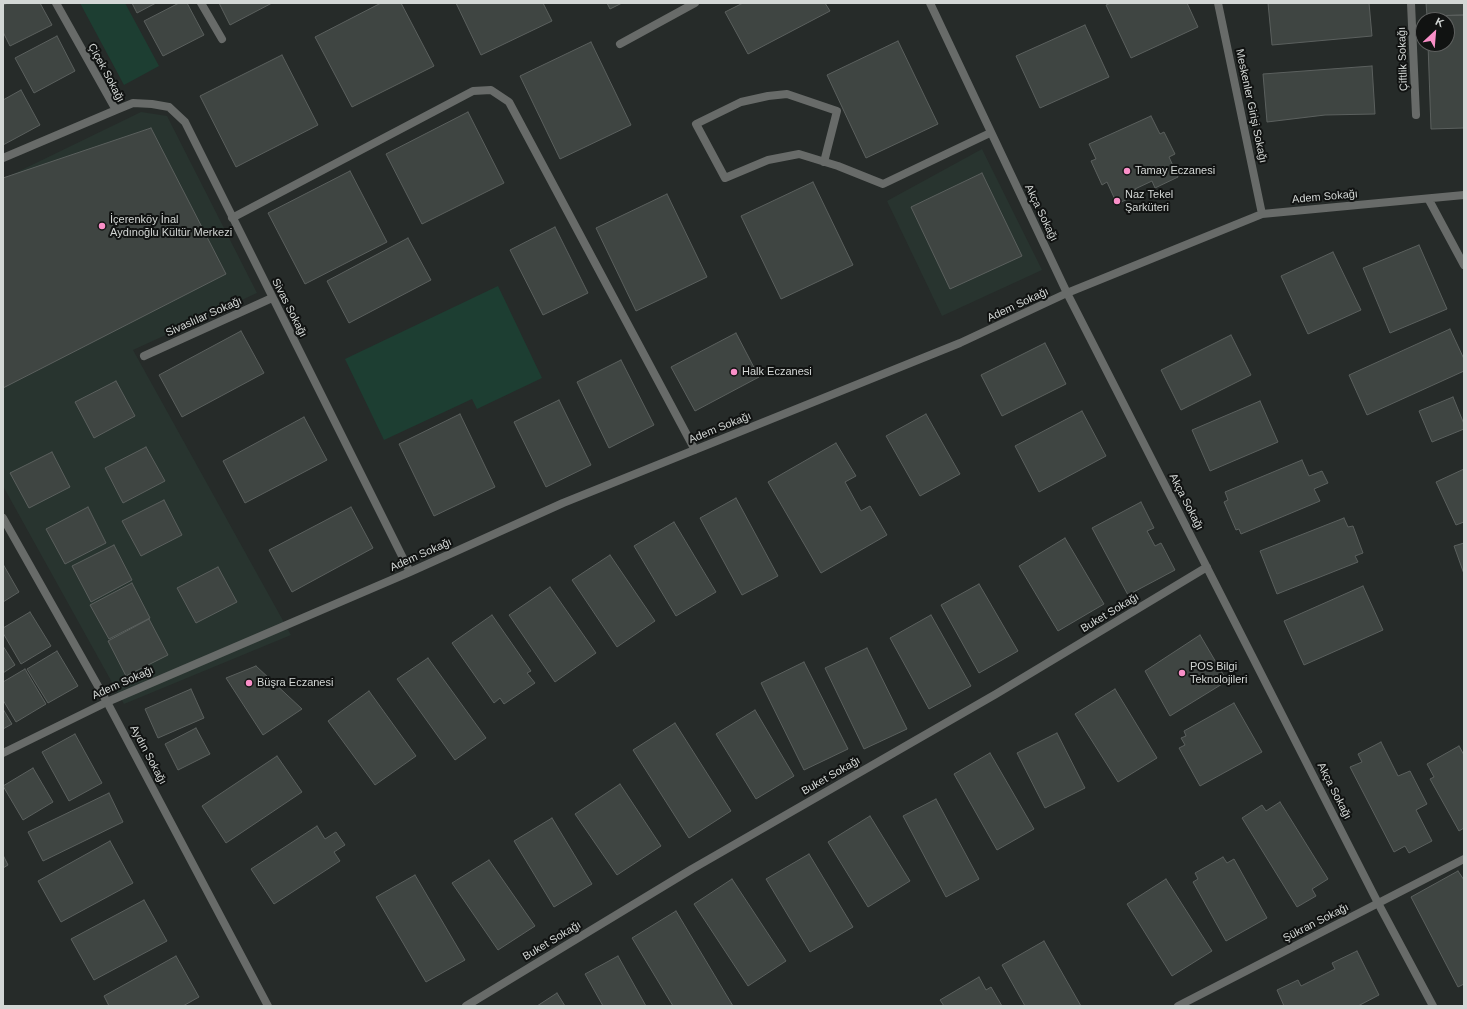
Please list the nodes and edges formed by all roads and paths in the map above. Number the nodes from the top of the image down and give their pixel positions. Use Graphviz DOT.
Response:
graph roads {
  1 [pos="56,3"];
  2 [pos="201,3"];
  3 [pos="695,3"];
  4 [pos="930,3"];
  5 [pos="1218,3"];
  6 [pos="1411,3"];
  7 [pos="222,39"];
  8 [pos="620,44"];
  9 [pos="116,110"];
  10 [pos="1416,115"];
  11 [pos="990,133"];
  12 [pos="3,158"];
  13 [pos="824,162"];
  14 [pos="1464,195"];
  15 [pos="1429,200"];
  16 [pos="1262,214"];
  17 [pos="232,218"];
  18 [pos="1464,265"];
  19 [pos="1068,293"];
  20 [pos="272,298"];
  21 [pos="144,356"];
  22 [pos="695,450"];
  23 [pos="3,518"];
  24 [pos="1207,567"];
  25 [pos="410,572"];
  26 [pos="107,702"];
  27 [pos="3,752"];
  28 [pos="1464,859"];
  29 [pos="1378,903"];
  30 [pos="268,1006"];
  31 [pos="466,1006"];
  32 [pos="1178,1006"];
  33 [pos="1433,1006"];
  1 -- 9 [label="street, Çiçek Sokağı"];
  2 -- 7 [label="street"];
  3 -- 8 [label="street"];
  4 -- 11 [label="street, Akça Sokağı"];
  5 -- 16 [label="street, Meskenler Girişi Sokağı"];
  6 -- 10 [label="street, Çiftlik Sokağı"];
  9 -- 12 [label="street, Çiçek Sokağı"];
  9 -- 17 [label="street, Sivas Sokağı"];
  11 -- 13 [label="street"];
  11 -- 19 [label="street, Akça Sokağı"];
  13 -- 13 [label="street"];
  14 -- 15 [label="street, Adem Sokağı"];
  15 -- 16 [label="street, Adem Sokağı"];
  15 -- 18 [label="street"];
  16 -- 19 [label="street, Adem Sokağı"];
  17 -- 20 [label="street, Sivas Sokağı"];
  17 -- 22 [label="street"];
  19 -- 22 [label="street, Adem Sokağı"];
  19 -- 24 [label="street, Akça Sokağı"];
  20 -- 21 [label="street, Sivaslılar Sokağı"];
  20 -- 25 [label="street, Sivas Sokağı"];
  22 -- 25 [label="street, Adem Sokağı"];
  23 -- 26 [label="street, Aydın Sokağı"];
  24 -- 29 [label="street, Akça Sokağı"];
  24 -- 31 [label="street, Buket Sokağı"];
  25 -- 26 [label="street, Adem Sokağı"];
  26 -- 27 [label="street, Adem Sokağı"];
  26 -- 30 [label="street, Aydın Sokağı"];
  28 -- 29 [label="street, Şükran Sokağı"];
  29 -- 32 [label="street, Şükran Sokağı"];
  29 -- 33 [label="street, Akça Sokağı"];
}
